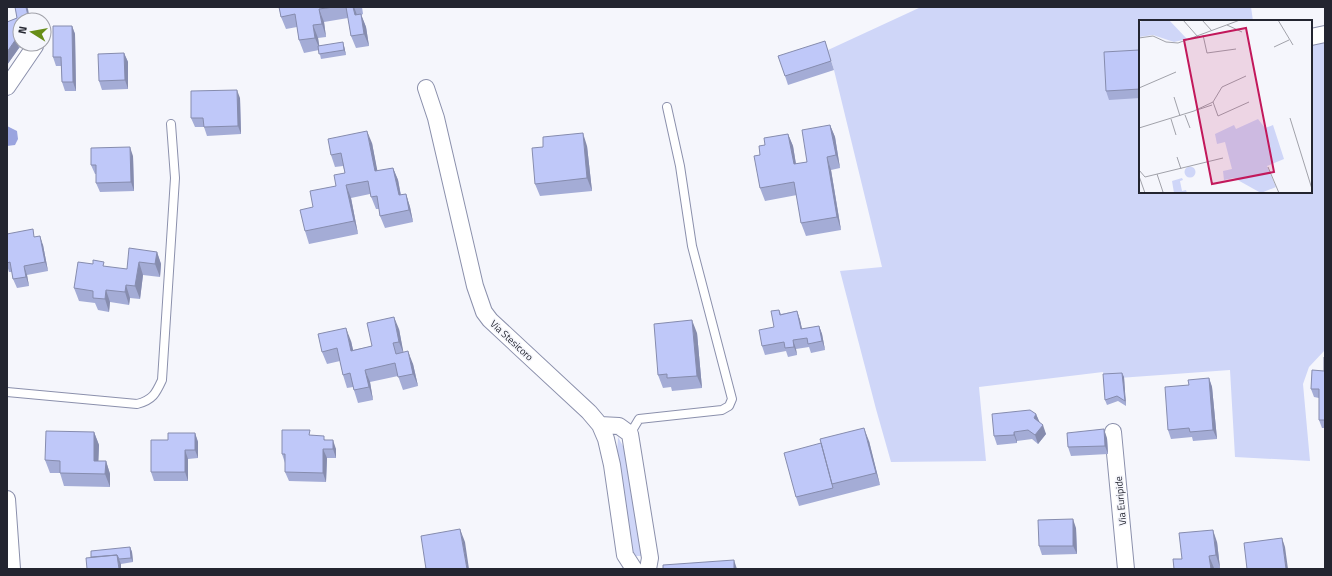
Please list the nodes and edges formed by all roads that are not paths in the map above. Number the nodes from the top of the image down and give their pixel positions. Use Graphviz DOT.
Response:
graph roads {
  1 [pos="1325,34"];
  2 [pos="1312,37"];
  3 [pos="31,52"];
  4 [pos="7,87"];
  5 [pos="426,88"];
  6 [pos="667,107"];
  7 [pos="171,124"];
  8 [pos="7,392"];
  9 [pos="600,425"];
  10 [pos="1113,432"];
  11 [pos="630,434"];
  12 [pos="7,499"];
  13 [pos="12,569"];
  14 [pos="634,569"];
  15 [pos="648,569"];
  16 [pos="1126,569"];
  1 -- 2 [label="street"];
  3 -- 4 [label="street"];
  5 -- 9 [label="street, Via Stesicoro"];
  6 -- 11 [label="lane"];
  7 -- 8 [label="lane"];
  9 -- 11 [label="street"];
  9 -- 14 [label="street, Via Stesicoro"];
  10 -- 16 [label="street, Via Euripide"];
  11 -- 15 [label="street"];
  12 -- 13 [label="street"];
}
